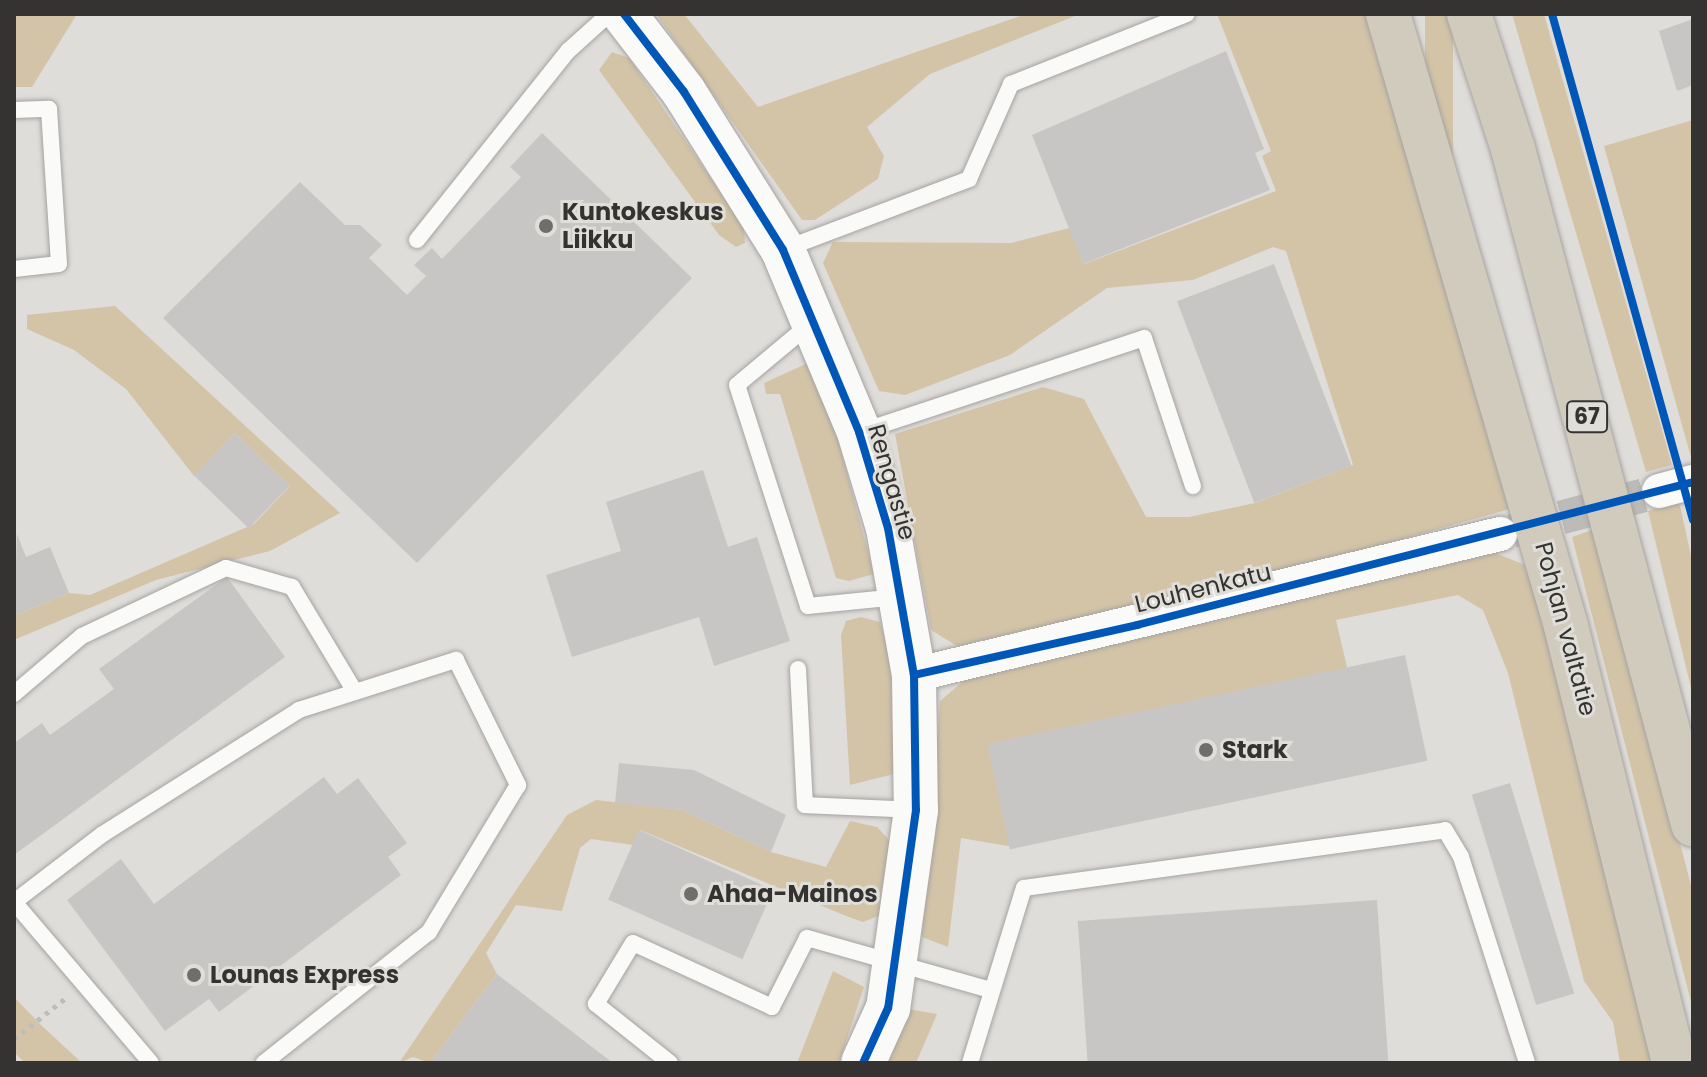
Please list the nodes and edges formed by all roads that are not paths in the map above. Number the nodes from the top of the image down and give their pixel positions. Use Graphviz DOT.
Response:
graph roads {
  1 [pos="609,14"];
  2 [pos="624,14"];
  3 [pos="1187,14"];
  4 [pos="1388,14"];
  5 [pos="1469,14"];
  6 [pos="14,110"];
  7 [pos="417,240"];
  8 [pos="783,250"];
  9 [pos="14,269"];
  10 [pos="814,321"];
  11 [pos="859,432"];
  12 [pos="1693,482"];
  13 [pos="1193,486"];
  14 [pos="1659,491"];
  15 [pos="1500,534"];
  16 [pos="901,597"];
  17 [pos="798,669"];
  18 [pos="914,675"];
  19 [pos="355,692"];
  20 [pos="14,694"];
  21 [pos="916,810"];
  22 [pos="1693,824"];
  23 [pos="14,902"];
  24 [pos="895,962"];
  25 [pos="991,990"];
  26 [pos="151,1063"];
  27 [pos="264,1063"];
  28 [pos="670,1063"];
  29 [pos="863,1063"];
  30 [pos="970,1063"];
  31 [pos="1527,1063"];
  32 [pos="1674,1063"];
  1 -- 7 [label="lane"];
  2 -- 8 [label="street, Rengastie"];
  3 -- 8 [label="lane"];
  4 -- 32 [label="highway, Pohjan valtatie"];
  5 -- 22 [label="highway, 67"];
  6 -- 9 [label="lane"];
  8 -- 10 [label="street, Rengastie"];
  10 -- 11 [label="street, Rengastie"];
  10 -- 16 [label="lane"];
  11 -- 13 [label="lane"];
  11 -- 16 [label="street, Rengastie"];
  12 -- 14 [label="street"];
  15 -- 18 [label="street, Louhenkatu"];
  16 -- 18 [label="street, Rengastie"];
  17 -- 21 [label="lane"];
  18 -- 21 [label="street, Rengastie"];
  19 -- 20 [label="lane"];
  19 -- 23 [label="lane"];
  19 -- 27 [label="lane"];
  21 -- 24 [label="street, Rengastie"];
  23 -- 26 [label="lane"];
  24 -- 25 [label="lane"];
  24 -- 28 [label="lane"];
  24 -- 29 [label="street, Rengastie"];
  25 -- 30 [label="lane"];
  25 -- 31 [label="lane"];
}
